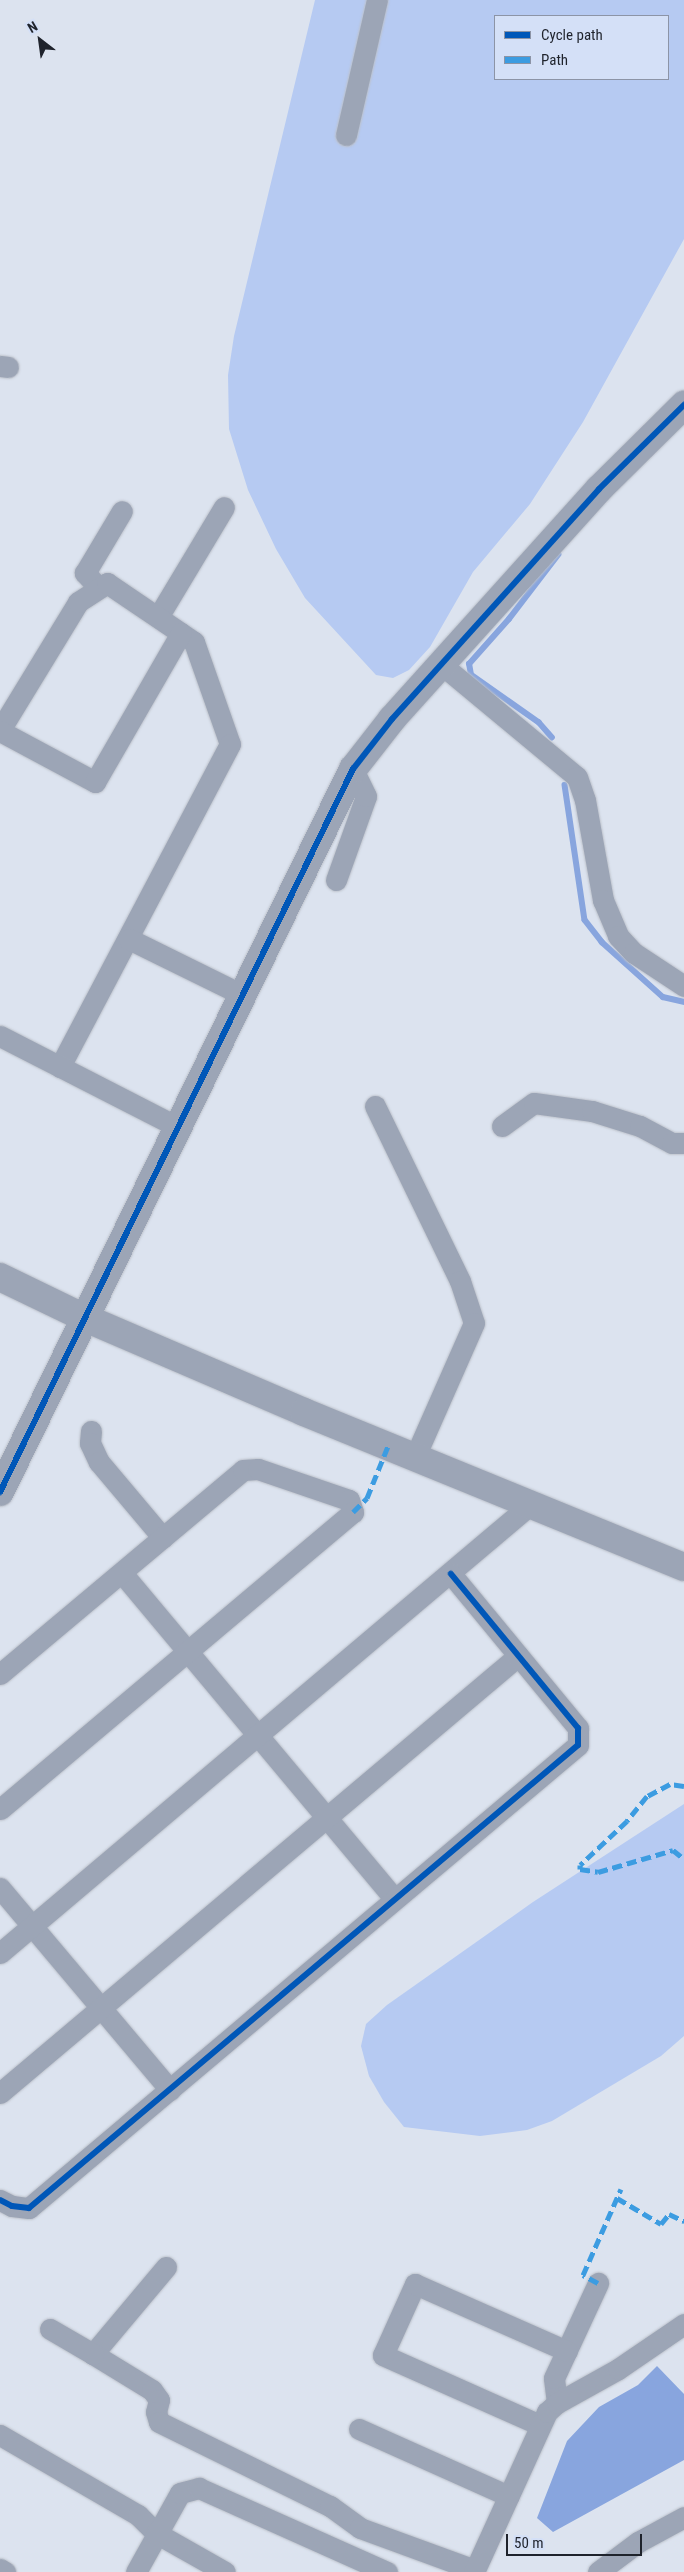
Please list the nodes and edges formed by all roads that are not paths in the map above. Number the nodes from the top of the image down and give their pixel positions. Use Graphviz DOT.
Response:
graph roads {
  1 [pos="377,0"];
  2 [pos="346,135"];
  3 [pos="684,405"];
  4 [pos="224,507"];
  5 [pos="122,511"];
  6 [pos="99,588"];
  7 [pos="158,617"];
  8 [pos="181,633"];
  9 [pos="442,665"];
  10 [pos="0,730"];
  11 [pos="353,769"];
  12 [pos="336,880"];
  13 [pos="129,939"];
  14 [pos="684,986"];
  15 [pos="243,995"];
  16 [pos="0,1036"];
  17 [pos="60,1067"];
  18 [pos="375,1106"];
  19 [pos="176,1126"];
  20 [pos="502,1126"];
  21 [pos="684,1143"];
  22 [pos="0,1277"];
  23 [pos="85,1318"];
  24 [pos="91,1430"];
  25 [pos="415,1457"];
  26 [pos="0,1492"];
  27 [pos="531,1504"];
  28 [pos="163,1538"];
  29 [pos="684,1567"];
  30 [pos="122,1573"];
  31 [pos="451,1574"];
  32 [pos="189,1653"];
  33 [pos="518,1656"];
  34 [pos="0,1674"];
  35 [pos="257,1736"];
  36 [pos="0,1809"];
  37 [pos="326,1817"];
  38 [pos="0,1888"];
  39 [pos="394,1898"];
  40 [pos="31,1926"];
  41 [pos="0,1953"];
  42 [pos="101,2008"];
  43 [pos="170,2090"];
  44 [pos="0,2093"];
  45 [pos="0,2200"];
  46 [pos="166,2267"];
  47 [pos="598,2283"];
  48 [pos="684,2324"];
  49 [pos="50,2329"];
  50 [pos="567,2351"];
  51 [pos="93,2354"];
  52 [pos="557,2402"];
  53 [pos="540,2426"];
  54 [pos="359,2429"];
  55 [pos="0,2435"];
  56 [pos="509,2496"];
  57 [pos="684,2517"];
  58 [pos="156,2533"];
  59 [pos="0,2569"];
  60 [pos="474,2571"];
  61 [pos="4,2572"];
  62 [pos="136,2572"];
  63 [pos="225,2572"];
  64 [pos="387,2572"];
  65 [pos="598,2572"];
  1 -- 2 [label="street"];
  3 -- 9 [label="street"];
  4 -- 7 [label="street"];
  5 -- 6 [label="street"];
  6 -- 7 [label="street"];
  6 -- 10 [label="street"];
  7 -- 8 [label="street"];
  8 -- 10 [label="street"];
  8 -- 13 [label="street"];
  9 -- 11 [label="street"];
  9 -- 14 [label="street"];
  11 -- 12 [label="street"];
  11 -- 15 [label="street"];
  13 -- 15 [label="street"];
  13 -- 17 [label="street"];
  15 -- 19 [label="street"];
  16 -- 17 [label="street"];
  17 -- 19 [label="street"];
  18 -- 25 [label="street"];
  19 -- 23 [label="street"];
  20 -- 21 [label="street"];
  22 -- 23 [label="street"];
  23 -- 25 [label="street"];
  23 -- 26 [label="street"];
  24 -- 28 [label="street"];
  25 -- 27 [label="street"];
  27 -- 29 [label="street"];
  27 -- 31 [label="street"];
  28 -- 30 [label="street"];
  28 -- 32 [label="street"];
  30 -- 32 [label="street"];
  30 -- 34 [label="street"];
  31 -- 33 [label="street"];
  31 -- 35 [label="street"];
  32 -- 35 [label="street"];
  32 -- 36 [label="street"];
  33 -- 37 [label="street"];
  33 -- 39 [label="street"];
  35 -- 37 [label="street"];
  35 -- 40 [label="street"];
  37 -- 39 [label="street"];
  37 -- 42 [label="street"];
  38 -- 40 [label="street"];
  39 -- 43 [label="street"];
  40 -- 41 [label="street"];
  40 -- 42 [label="street"];
  42 -- 43 [label="street"];
  42 -- 44 [label="street"];
  43 -- 45 [label="street"];
  46 -- 51 [label="street"];
  47 -- 50 [label="street"];
  48 -- 52 [label="street"];
  49 -- 51 [label="street"];
  50 -- 52 [label="street"];
  50 -- 53 [label="street"];
  51 -- 60 [label="street"];
  52 -- 53 [label="street"];
  53 -- 56 [label="street"];
  54 -- 56 [label="street"];
  55 -- 58 [label="street"];
  56 -- 60 [label="street"];
  57 -- 65 [label="street"];
  58 -- 62 [label="street"];
  58 -- 63 [label="street"];
  58 -- 64 [label="street"];
  59 -- 61 [label="street"];
}
